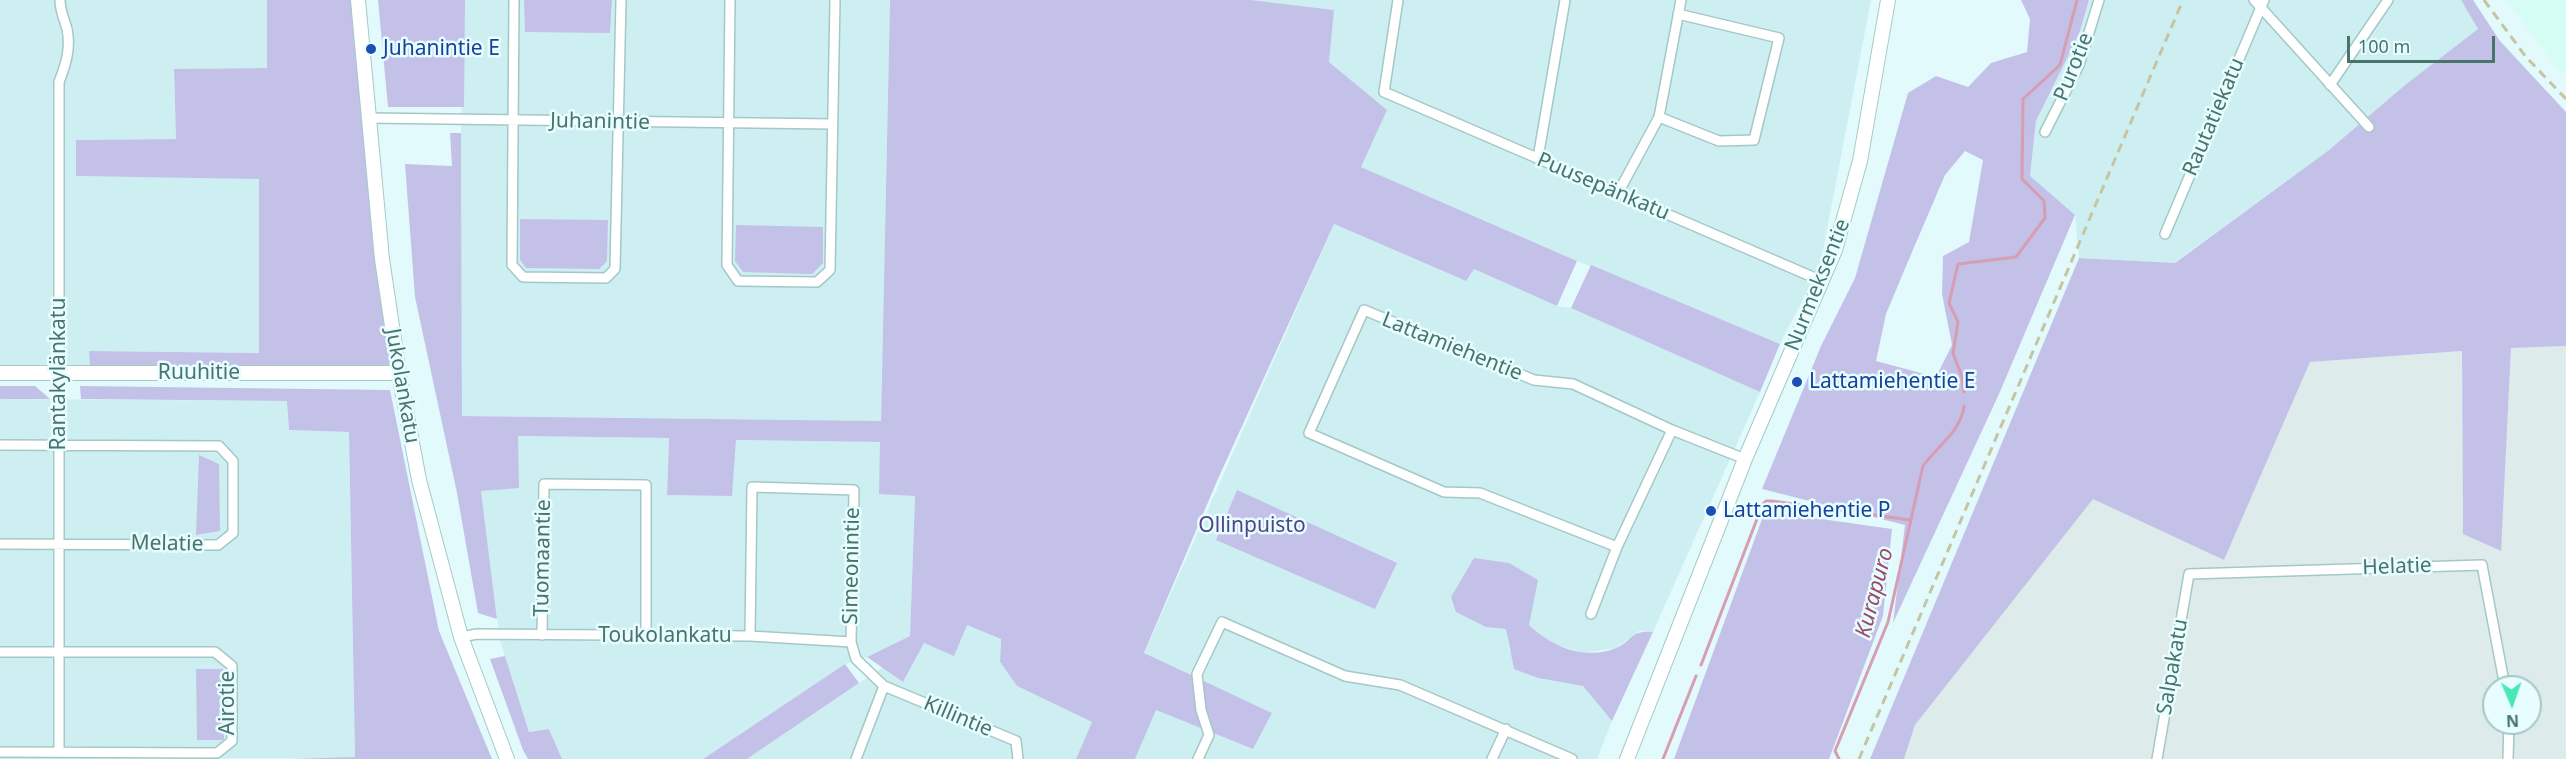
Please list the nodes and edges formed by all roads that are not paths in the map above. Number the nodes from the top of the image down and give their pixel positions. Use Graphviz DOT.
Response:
graph roads {
  1 [pos="60,0"];
  2 [pos="358,0"];
  3 [pos="514,0"];
  4 [pos="621,0"];
  5 [pos="730,0"];
  6 [pos="835,0"];
  7 [pos="1398,0"];
  8 [pos="1565,0"];
  9 [pos="1681,0"];
  10 [pos="1888,0"];
  11 [pos="2099,0"];
  12 [pos="2388,0"];
  13 [pos="2260,2"];
  14 [pos="1678,14"];
  15 [pos="2330,85"];
  16 [pos="1659,117"];
  17 [pos="368,118"];
  18 [pos="514,121"];
  19 [pos="620,123"];
  20 [pos="730,123"];
  21 [pos="832,124"];
  22 [pos="2369,127"];
  23 [pos="2045,132"];
  24 [pos="1538,158"];
  25 [pos="1618,193"];
  26 [pos="2165,234"];
  27 [pos="1822,281"];
  28 [pos="0,373"];
  29 [pos="60,373"];
  30 [pos="399,373"];
  31 [pos="1672,430"];
  32 [pos="59,444"];
  33 [pos="0,445"];
  34 [pos="1745,459"];
  35 [pos="59,543"];
  36 [pos="0,544"];
  37 [pos="1617,547"];
  38 [pos="2189,574"];
  39 [pos="1591,614"];
  40 [pos="542,635"];
  41 [pos="646,636"];
  42 [pos="750,636"];
  43 [pos="461,637"];
  44 [pos="851,642"];
  45 [pos="0,652"];
  46 [pos="59,652"];
  47 [pos="2503,675"];
  48 [pos="884,686"];
  49 [pos="1506,729"];
  50 [pos="2509,735"];
  51 [pos="0,752"];
  52 [pos="59,752"];
  53 [pos="507,759"];
  54 [pos="856,759"];
  55 [pos="1018,759"];
  56 [pos="1198,759"];
  57 [pos="1492,759"];
  58 [pos="1572,759"];
  59 [pos="1627,759"];
  60 [pos="2157,759"];
  61 [pos="2508,759"];
  1 -- 29 [label="street, Rantakylänkatu"];
  2 -- 17 [label="street, Jukolankatu"];
  3 -- 18 [label="street"];
  4 -- 19 [label="street"];
  5 -- 20 [label="street"];
  6 -- 21 [label="street"];
  7 -- 24 [label="street, Puusepänkatu"];
  8 -- 24 [label="street"];
  9 -- 14 [label="street"];
  10 -- 27 [label="street, Nurmeksentie"];
  11 -- 23 [label="street, Purotie"];
  12 -- 15 [label="street"];
  13 -- 15 [label="street"];
  13 -- 26 [label="street, Rautatiekatu"];
  14 -- 16 [label="street"];
  14 -- 16 [label="street"];
  15 -- 22 [label="street"];
  16 -- 25 [label="street"];
  17 -- 18 [label="street, Juhanintie"];
  17 -- 30 [label="street, Jukolankatu"];
  18 -- 19 [label="street, Juhanintie"];
  18 -- 19 [label="street"];
  19 -- 20 [label="street, Juhanintie"];
  20 -- 21 [label="street, Juhanintie"];
  20 -- 21 [label="street"];
  24 -- 25 [label="street, Puusepänkatu"];
  25 -- 27 [label="street, Puusepänkatu"];
  27 -- 34 [label="street, Nurmeksentie"];
  28 -- 29 [label="street, Ruuhitie"];
  29 -- 30 [label="street, Ruuhitie"];
  29 -- 32 [label="street, Rantakylänkatu"];
  30 -- 43 [label="street, Jukolankatu"];
  31 -- 34 [label="street, Lattamiehentie"];
  31 -- 37 [label="street"];
  31 -- 37 [label="street, Lattamiehentie"];
  32 -- 33 [label="street"];
  32 -- 35 [label="street, Rantakylänkatu"];
  32 -- 35 [label="street, Melatie"];
  34 -- 59 [label="street, Nurmeksentie"];
  35 -- 36 [label="street"];
  35 -- 46 [label="street, Rantakylänkatu"];
  37 -- 39 [label="street"];
  38 -- 47 [label="street, Helatie"];
  38 -- 60 [label="street, Salpakatu"];
  40 -- 41 [label="street, Toukolankatu"];
  40 -- 41 [label="street, Tuomaantie"];
  40 -- 43 [label="street, Toukolankatu"];
  41 -- 42 [label="street, Toukolankatu"];
  42 -- 44 [label="street, Toukolankatu"];
  42 -- 44 [label="street, Simeonintie"];
  43 -- 53 [label="street, Jukolankatu"];
  44 -- 48 [label="street"];
  45 -- 46 [label="street"];
  46 -- 52 [label="street, Rantakylänkatu"];
  46 -- 52 [label="street, Airotie"];
  48 -- 54 [label="street"];
  48 -- 55 [label="street, Killintie"];
  49 -- 56 [label="street"];
  49 -- 57 [label="street"];
  49 -- 58 [label="street"];
  50 -- 61 [label="street"];
  51 -- 52 [label="street"];
}
